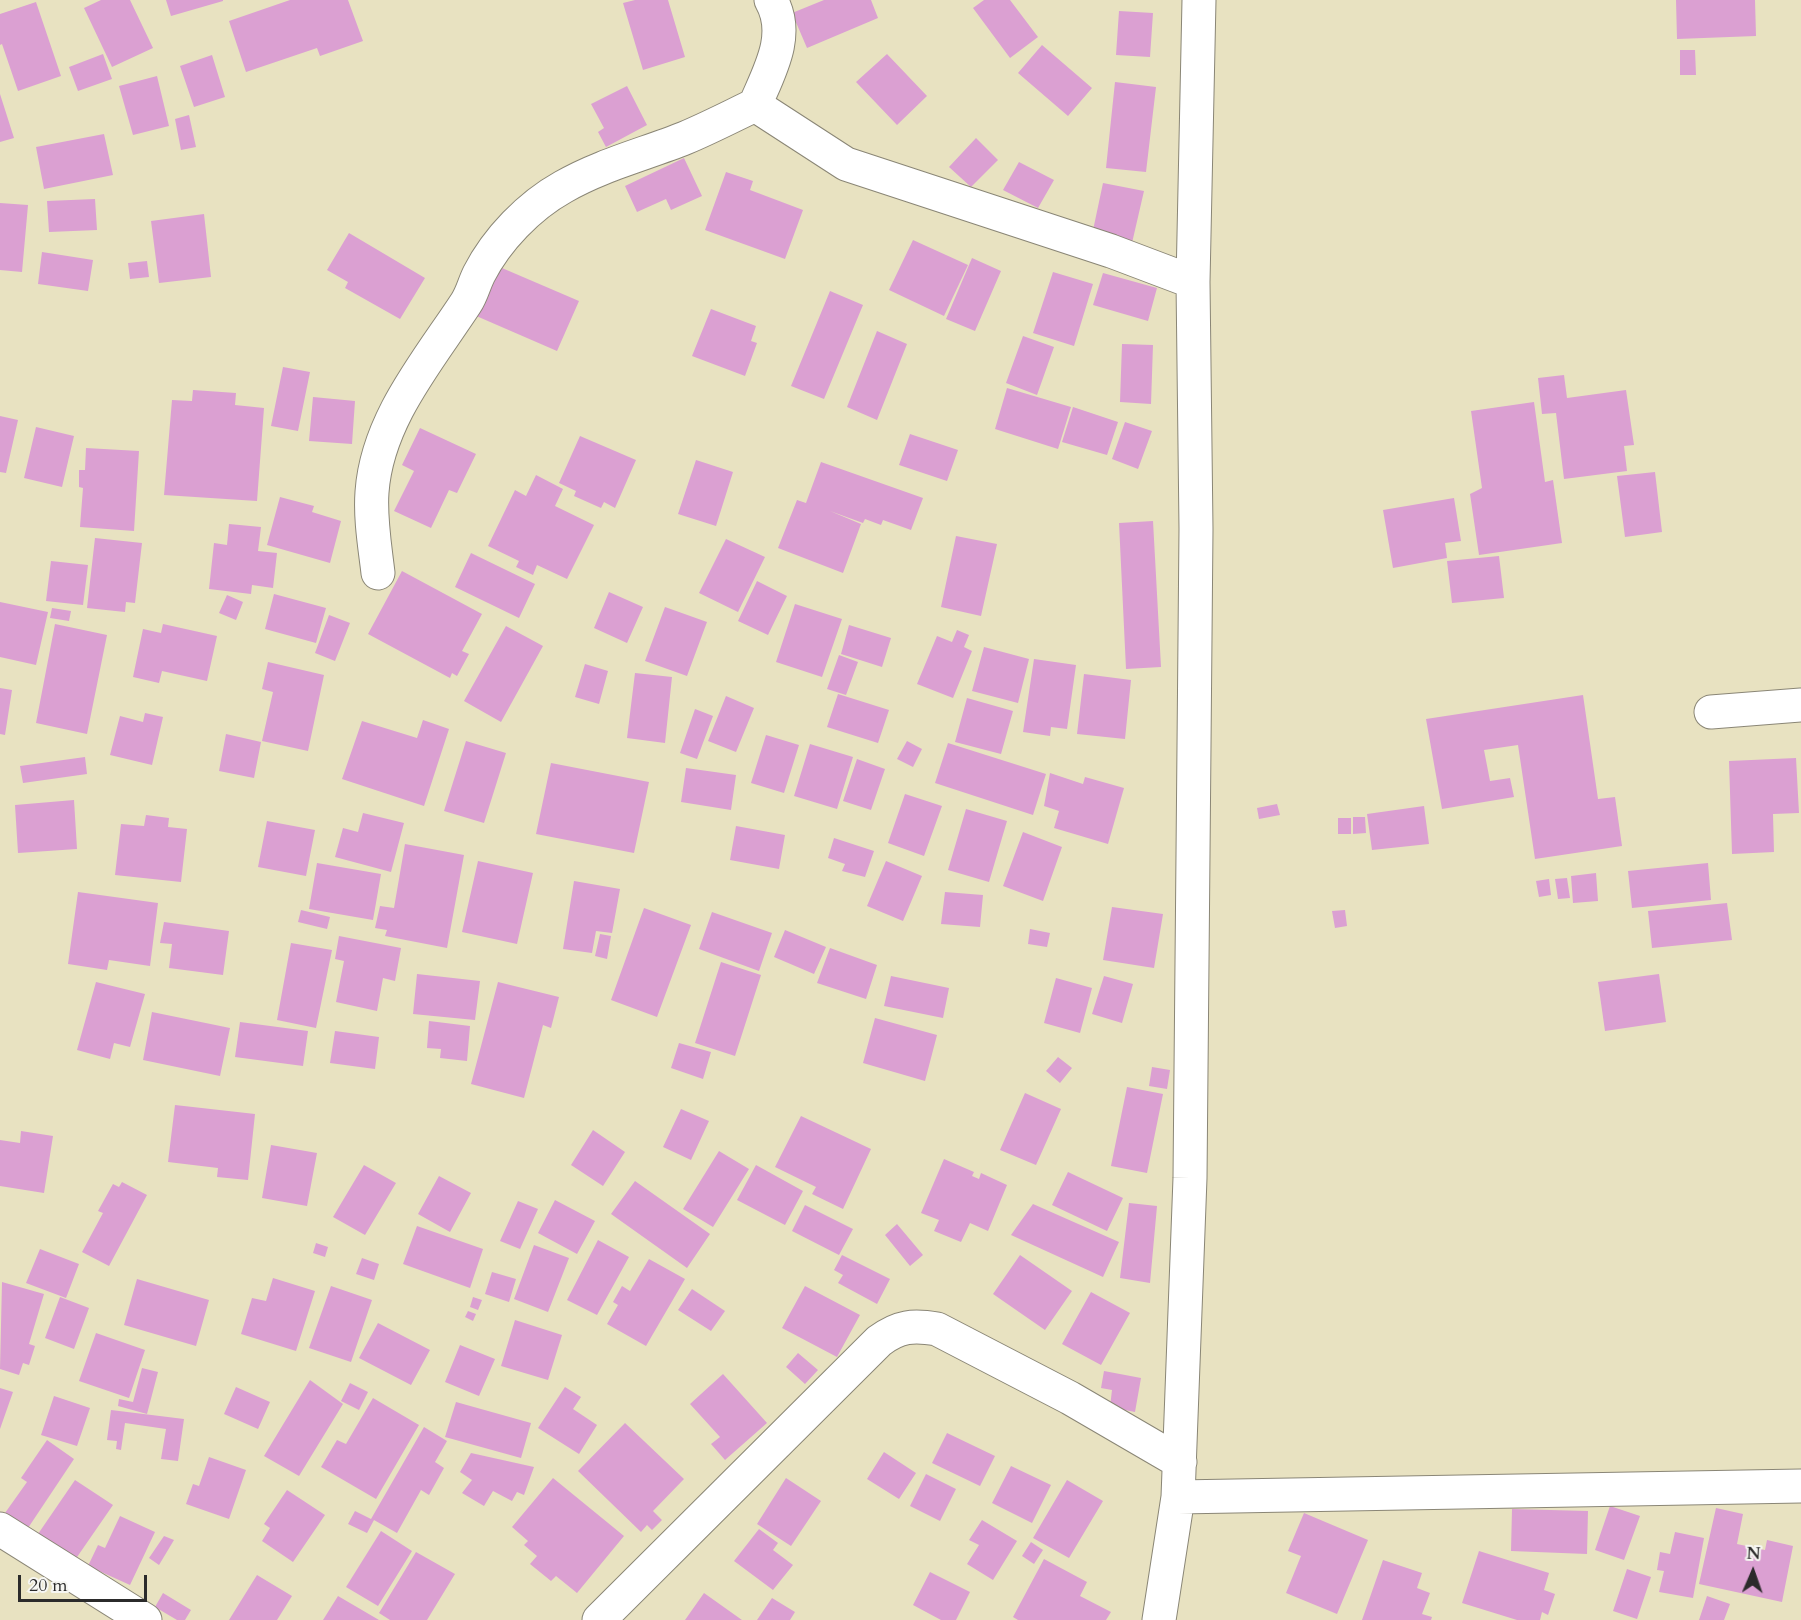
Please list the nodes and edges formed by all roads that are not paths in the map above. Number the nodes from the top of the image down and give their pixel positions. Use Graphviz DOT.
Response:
graph roads {
  1 [pos="771,0"];
  2 [pos="1199,0"];
  3 [pos="755,105"];
  4 [pos="1193,282"];
  5 [pos="378,573"];
  6 [pos="1801,705"];
  7 [pos="1711,712"];
  8 [pos="1180,1462"];
  9 [pos="1801,1486"];
  10 [pos="1178,1497"];
  11 [pos="0,1528"];
  12 [pos="145,1620"];
  13 [pos="599,1620"];
  14 [pos="1159,1620"];
  1 -- 3 [label="street"];
  2 -- 4 [label="street"];
  3 -- 4 [label="street"];
  3 -- 5 [label="street"];
  4 -- 8 [label="street"];
  6 -- 7 [label="street"];
  8 -- 10 [label="street"];
  8 -- 13 [label="street"];
  9 -- 10 [label="street"];
  10 -- 14 [label="street"];
  11 -- 12 [label="street"];
}
